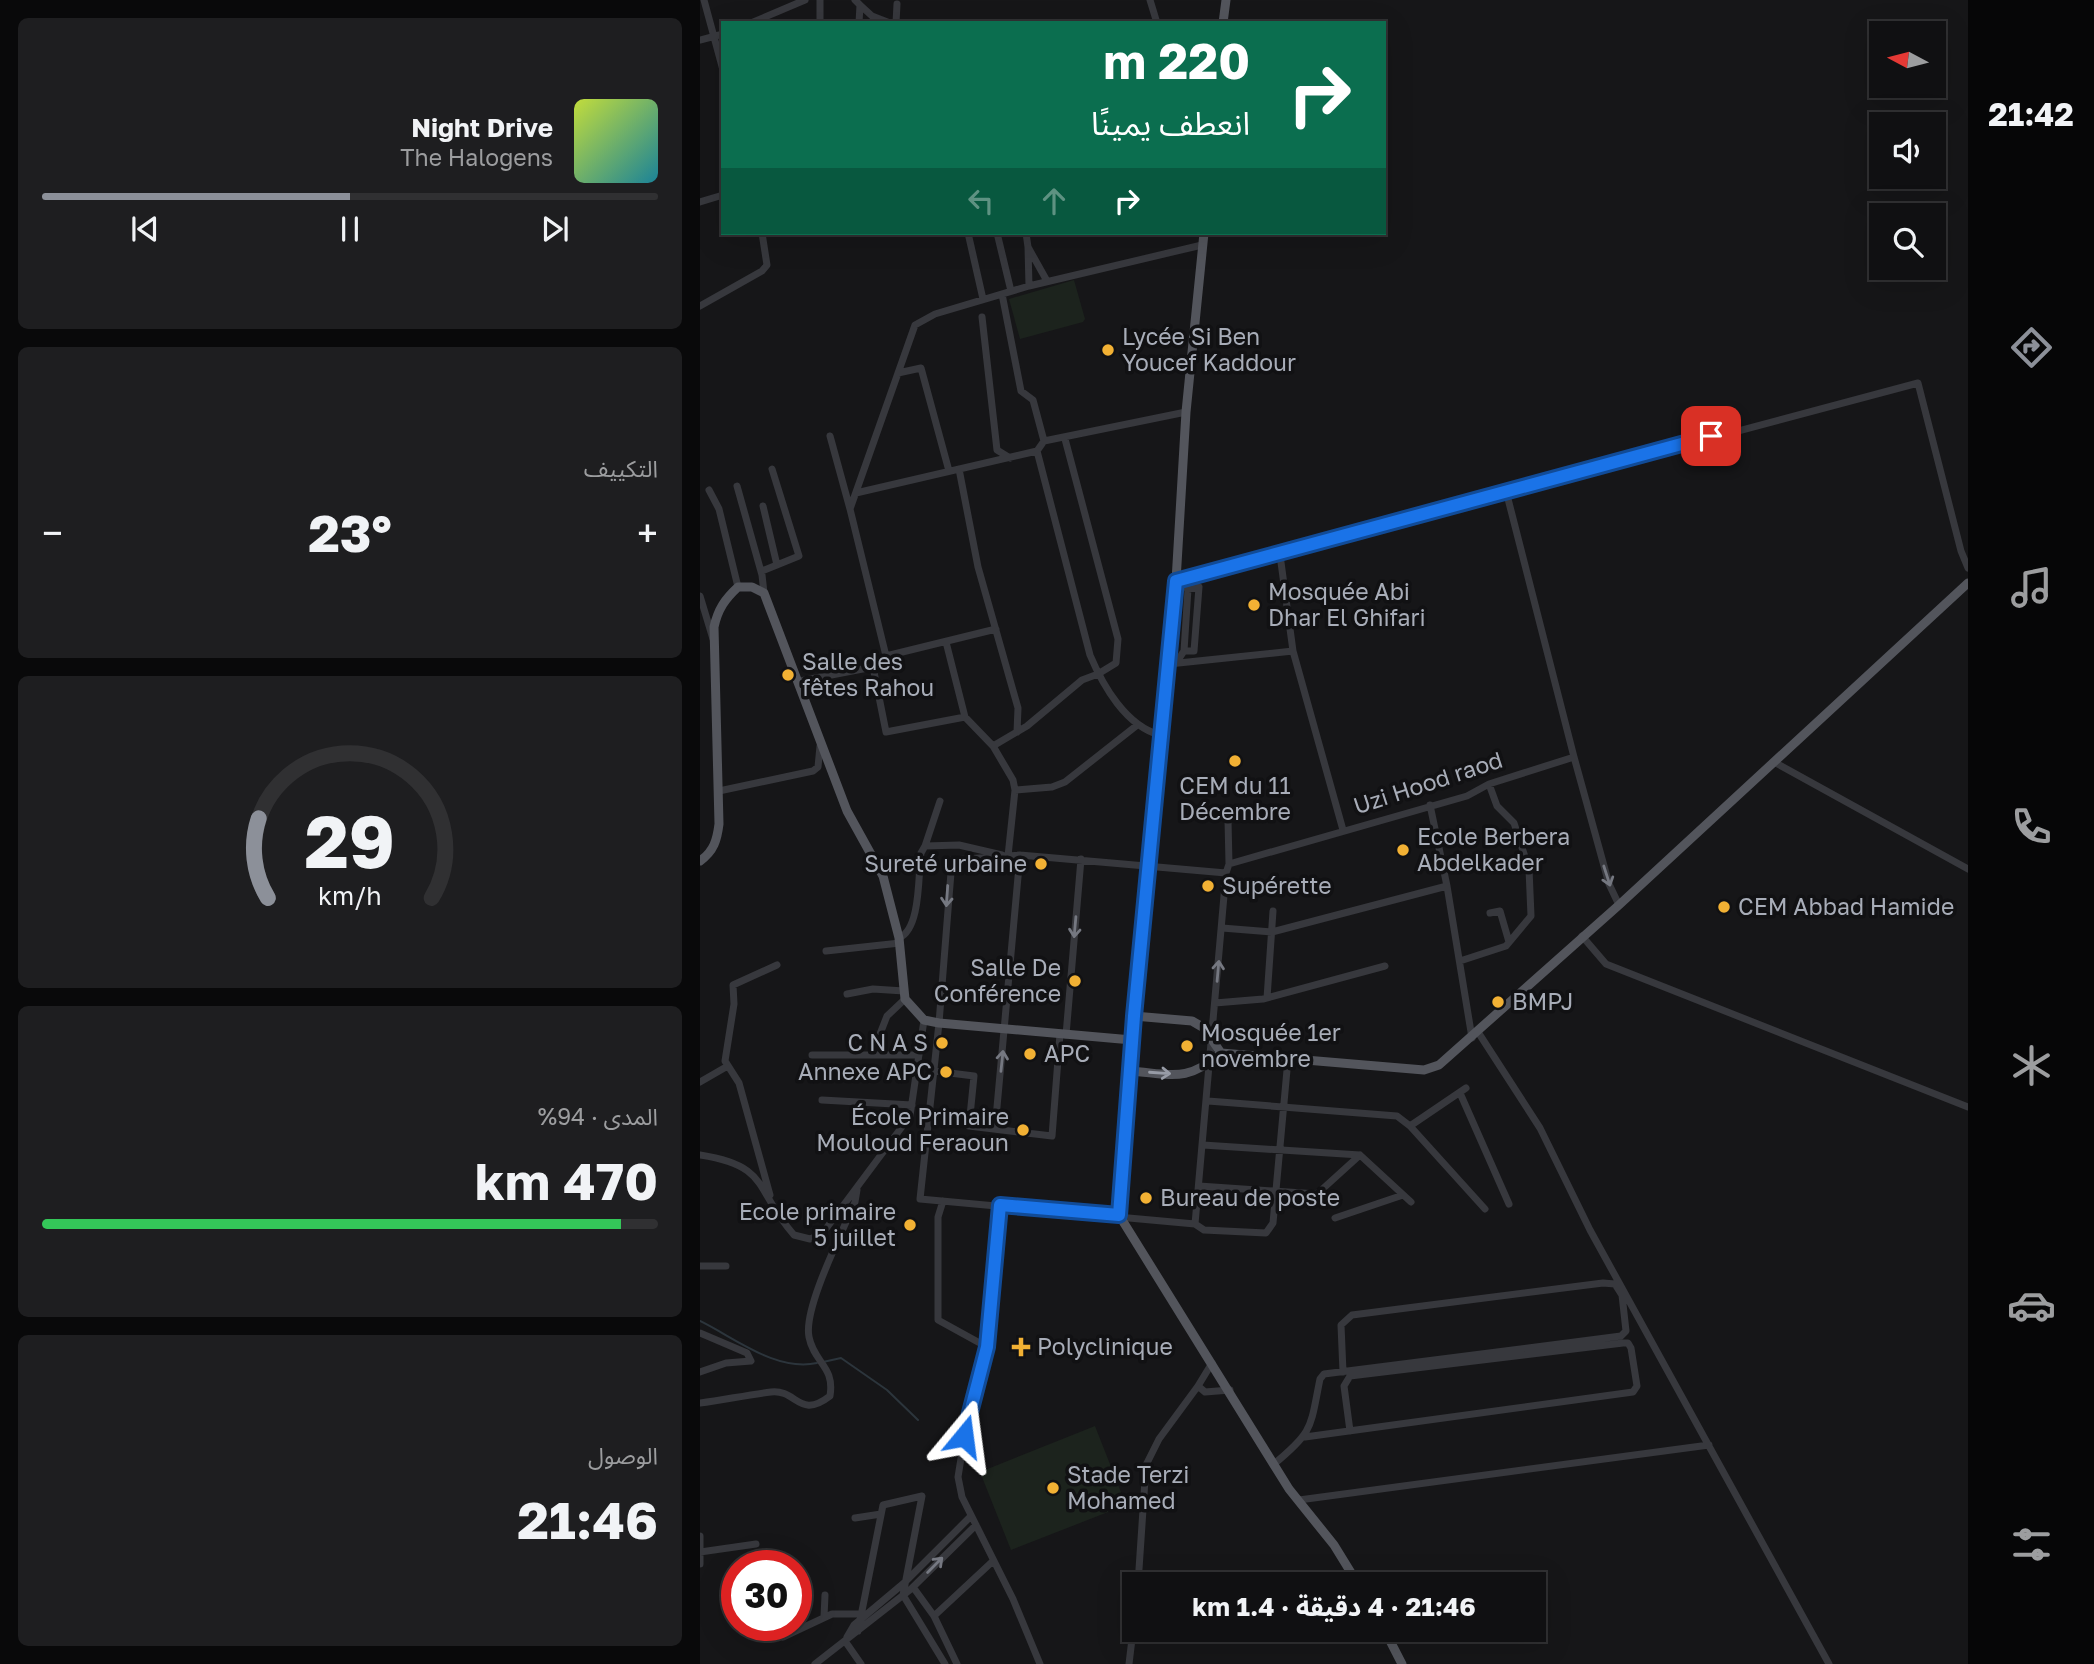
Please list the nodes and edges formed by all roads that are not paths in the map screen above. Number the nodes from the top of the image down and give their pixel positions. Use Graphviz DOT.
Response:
graph roads {
  1 [pos="704,0"];
  2 [pos="805,0"];
  3 [pos="820,0"];
  4 [pos="1150,0"];
  5 [pos="1226,0"];
  6 [pos="857,3"];
  7 [pos="897,4"];
  8 [pos="775,13"];
  9 [pos="756,21"];
  10 [pos="775,21"];
  11 [pos="820,21"];
  12 [pos="859,21"];
  13 [pos="885,21"];
  14 [pos="896,21"];
  15 [pos="1156,21"];
  16 [pos="1223,21"];
  17 [pos="721,35"];
  18 [pos="713,37"];
  19 [pos="700,40"];
  20 [pos="721,63"];
  21 [pos="721,196"];
  22 [pos="700,202"];
  23 [pos="762,235"];
  24 [pos="968,235"];
  25 [pos="997,235"];
  26 [pos="1026,235"];
  27 [pos="1204,235"];
  28 [pos="1202,246"];
  29 [pos="1028,247"];
  30 [pos="1047,281"];
  31 [pos="1029,286"];
  32 [pos="1007,293"];
  33 [pos="983,299"];
  34 [pos="700,306"];
  35 [pos="982,317"];
  36 [pos="898,373"];
  37 [pos="1186,412"];
  38 [pos="830,436"];
  39 [pos="1065,439"];
  40 [pos="1044,441"];
  41 [pos="1037,451"];
  42 [pos="1010,457"];
  43 [pos="772,469"];
  44 [pos="959,469"];
  45 [pos="949,471"];
  46 [pos="737,486"];
  47 [pos="709,490"];
  48 [pos="1506,491"];
  49 [pos="856,493"];
  50 [pos="763,506"];
  51 [pos="850,509"];
  52 [pos="1280,555"];
  53 [pos="777,565"];
  54 [pos="1968,568"];
  55 [pos="762,572"];
  56 [pos="1176,581"];
  57 [pos="1968,583"];
  58 [pos="738,587"];
  59 [pos="764,593"];
  60 [pos="700,596"];
  61 [pos="996,629"];
  62 [pos="714,641"];
  63 [pos="946,642"];
  64 [pos="1293,651"];
  65 [pos="886,656"];
  66 [pos="1172,663"];
  67 [pos="873,667"];
  68 [pos="1098,674"];
  69 [pos="800,681"];
  70 [pos="965,717"];
  71 [pos="1136,726"];
  72 [pos="1017,732"];
  73 [pos="1160,735"];
  74 [pos="821,738"];
  75 [pos="993,746"];
  76 [pos="1574,757"];
  77 [pos="1774,762"];
  78 [pos="1489,784"];
  79 [pos="1015,790"];
  80 [pos="719,791"];
  81 [pos="940,801"];
  82 [pos="1430,805"];
  83 [pos="1228,820"];
  84 [pos="1343,830"];
  85 [pos="926,846"];
  86 [pos="1020,855"];
  87 [pos="1007,856"];
  88 [pos="1081,859"];
  89 [pos="700,861"];
  90 [pos="1229,864"];
  91 [pos="1147,865"];
  92 [pos="1968,869"];
  93 [pos="1226,873"];
  94 [pos="1447,886"];
  95 [pos="1619,905"];
  96 [pos="1273,912"];
  97 [pos="1490,913"];
  98 [pos="1222,928"];
  99 [pos="1272,932"];
  100 [pos="1582,936"];
  101 [pos="899,940"];
  102 [pos="1508,943"];
  103 [pos="826,951"];
  104 [pos="1460,961"];
  105 [pos="777,965"];
  106 [pos="1385,966"];
  107 [pos="846,994"];
  108 [pos="904,995"];
  109 [pos="1267,998"];
  110 [pos="1215,1003"];
  111 [pos="1134,1016"];
  112 [pos="924,1020"];
  113 [pos="939,1023"];
  114 [pos="1006,1029"];
  115 [pos="1063,1034"];
  116 [pos="1475,1035"];
  117 [pos="1211,1038"];
  118 [pos="878,1039"];
  119 [pos="1132,1040"];
  120 [pos="1221,1053"];
  121 [pos="812,1055"];
  122 [pos="919,1055"];
  123 [pos="1288,1059"];
  124 [pos="1209,1063"];
  125 [pos="726,1067"];
  126 [pos="934,1071"];
  127 [pos="1130,1071"];
  128 [pos="700,1082"];
  129 [pos="822,1100"];
  130 [pos="1208,1101"];
  131 [pos="912,1105"];
  132 [pos="1283,1107"];
  133 [pos="1968,1107"];
  134 [pos="1410,1126"];
  135 [pos="995,1129"];
  136 [pos="1203,1145"];
  137 [pos="1279,1150"];
  138 [pos="700,1155"];
  139 [pos="1360,1155"];
  140 [pos="1199,1186"];
  141 [pos="857,1187"];
  142 [pos="1275,1190"];
  143 [pos="1403,1195"];
  144 [pos="943,1201"];
  145 [pos="1411,1202"];
  146 [pos="1509,1204"];
  147 [pos="1000,1205"];
  148 [pos="774,1206"];
  149 [pos="1485,1209"];
  150 [pos="1119,1215"];
  151 [pos="1335,1218"];
  152 [pos="1195,1224"];
  153 [pos="700,1266"];
  154 [pos="726,1266"];
  155 [pos="700,1333"];
  156 [pos="987,1347"];
  157 [pos="1213,1362"];
  158 [pos="1343,1371"];
  159 [pos="700,1372"];
  160 [pos="1198,1386"];
  161 [pos="1230,1390"];
  162 [pos="700,1403"];
  163 [pos="1350,1431"];
  164 [pos="1304,1437"];
  165 [pos="1709,1445"];
  166 [pos="1274,1464"];
  167 [pos="1299,1500"];
  168 [pos="881,1514"];
  169 [pos="971,1516"];
  170 [pos="855,1518"];
  171 [pos="976,1525"];
  172 [pos="700,1536"];
  173 [pos="756,1544"];
  174 [pos="700,1552"];
  175 [pos="993,1561"];
  176 [pos="700,1564"];
  177 [pos="1139,1572"];
  178 [pos="1351,1572"];
  179 [pos="904,1583"];
  180 [pos="913,1587"];
  181 [pos="825,1595"];
  182 [pos="903,1595"];
  183 [pos="934,1616"];
  184 [pos="824,1617"];
  185 [pos="860,1617"];
  186 [pos="812,1623"];
  187 [pos="858,1631"];
  188 [pos="845,1641"];
  189 [pos="1132,1642"];
  190 [pos="1391,1642"];
  191 [pos="815,1664"];
  192 [pos="861,1664"];
  193 [pos="945,1664"];
  194 [pos="957,1664"];
  195 [pos="1040,1664"];
  196 [pos="1129,1664"];
  197 [pos="1402,1664"];
  198 [pos="1829,1664"];
  1 -- 18 [label="street"];
  2 -- 8 [label="street"];
  3 -- 11 [label="street"];
  4 -- 15 [label="street"];
  5 -- 16 [label="main road"];
  6 -- 12 [label="street"];
  6 -- 13 [label="street"];
  7 -- 14 [label="street"];
  8 -- 9 [label="street"];
  8 -- 10 [label="street"];
  17 -- 18 [label="street"];
  18 -- 19 [label="street"];
  18 -- 20 [label="street"];
  21 -- 22 [label="street"];
  23 -- 34 [label="street"];
  24 -- 33 [label="street"];
  25 -- 32 [label="street"];
  26 -- 29 [label="street"];
  27 -- 28 [label="main road"];
  28 -- 30 [label="street"];
  28 -- 37 [label="main road"];
  29 -- 30 [label="street"];
  29 -- 31 [label="street"];
  30 -- 31 [label="street"];
  31 -- 32 [label="street"];
  32 -- 33 [label="street"];
  32 -- 40 [label="street"];
  33 -- 36 [label="street"];
  35 -- 42 [label="street"];
  36 -- 45 [label="street"];
  36 -- 49 [label="street"];
  37 -- 39 [label="street"];
  37 -- 56 [label="main road"];
  38 -- 51 [label="street"];
  39 -- 40 [label="street"];
  39 -- 68 [label="street"];
  40 -- 41 [label="street"];
  41 -- 42 [label="street"];
  41 -- 68 [label="street"];
  42 -- 44 [label="street"];
  43 -- 53 [label="street"];
  44 -- 45 [label="street"];
  44 -- 61 [label="street"];
  45 -- 49 [label="street"];
  46 -- 55 [label="street"];
  47 -- 58 [label="street"];
  48 -- 52 [label="street"];
  48 -- 54 [label="street"];
  48 -- 76 [label="street"];
  49 -- 51 [label="street"];
  50 -- 53 [label="street"];
  51 -- 65 [label="street"];
  52 -- 56 [label="street"];
  52 -- 64 [label="street"];
  53 -- 55 [label="street"];
  55 -- 59 [label="street"];
  56 -- 66 [label="main road"];
  56 -- 66 [label="street"];
  57 -- 77 [label="main road"];
  58 -- 59 [label="main road"];
  58 -- 62 [label="main road"];
  59 -- 69 [label="main road"];
  60 -- 62 [label="street"];
  61 -- 63 [label="street"];
  61 -- 72 [label="street"];
  62 -- 80 [label="main road"];
  63 -- 65 [label="street"];
  63 -- 70 [label="street"];
  64 -- 66 [label="street"];
  64 -- 84 [label="street"];
  65 -- 67 [label="street"];
  66 -- 73 [label="main road"];
  67 -- 69 [label="street"];
  67 -- 70 [label="street"];
  68 -- 71 [label="street"];
  68 -- 72 [label="street"];
  69 -- 74 [label="main road"];
  70 -- 75 [label="street"];
  71 -- 73 [label="street"];
  71 -- 79 [label="street"];
  72 -- 75 [label="street"];
  73 -- 91 [label="main road"];
  74 -- 80 [label="street"];
  74 -- 101 [label="main road"];
  75 -- 79 [label="street"];
  76 -- 78 [label="street, Uzi Hood raod"];
  76 -- 95 [label="street, one-way"];
  77 -- 92 [label="street"];
  77 -- 95 [label="main road"];
  78 -- 82 [label="street, Uzi Hood raod"];
  78 -- 102 [label="street"];
  79 -- 87 [label="street"];
  80 -- 89 [label="main road"];
  81 -- 85 [label="street"];
  82 -- 84 [label="street, Uzi Hood raod"];
  82 -- 94 [label="street"];
  83 -- 90 [label="street"];
  84 -- 90 [label="street, Uzi Hood raod"];
  85 -- 87 [label="street"];
  85 -- 101 [label="street"];
  86 -- 87 [label="street"];
  86 -- 88 [label="street"];
  86 -- 114 [label="street"];
  87 -- 113 [label="street, one-way"];
  88 -- 91 [label="street"];
  88 -- 115 [label="street, one-way"];
  90 -- 93 [label="street"];
  91 -- 93 [label="street"];
  91 -- 111 [label="main road"];
  93 -- 98 [label="street"];
  94 -- 99 [label="street"];
  94 -- 104 [label="street"];
  95 -- 100 [label="main road"];
  96 -- 99 [label="street"];
  97 -- 102 [label="street"];
  98 -- 99 [label="street"];
  110 -- 98 [label="street, one-way"];
  99 -- 109 [label="street"];
  100 -- 116 [label="main road"];
  100 -- 133 [label="street"];
  101 -- 103 [label="street"];
  101 -- 108 [label="main road"];
  102 -- 104 [label="street"];
  104 -- 116 [label="street"];
  105 -- 125 [label="street"];
  106 -- 109 [label="street"];
  107 -- 108 [label="street"];
  108 -- 112 [label="main road"];
  108 -- 118 [label="street"];
  109 -- 110 [label="street"];
  110 -- 117 [label="street"];
  111 -- 117 [label="main road"];
  111 -- 119 [label="main road"];
  112 -- 113 [label="main road"];
  112 -- 122 [label="street"];
  113 -- 114 [label="main road"];
  113 -- 126 [label="street"];
  114 -- 115 [label="main road"];
  135 -- 114 [label="street, one-way"];
  115 -- 119 [label="main road"];
  115 -- 135 [label="street"];
  116 -- 123 [label="main road"];
  116 -- 165 [label="street"];
  117 -- 120 [label="main road"];
  117 -- 124 [label="street"];
  119 -- 127 [label="main road"];
  120 -- 123 [label="main road"];
  120 -- 124 [label="main road"];
  121 -- 122 [label="street"];
  122 -- 131 [label="street"];
  123 -- 132 [label="street"];
  127 -- 124 [label="main road, one-way"];
  124 -- 130 [label="street"];
  125 -- 128 [label="street"];
  125 -- 148 [label="street"];
  126 -- 135 [label="street"];
  126 -- 144 [label="street"];
  127 -- 150 [label="main road"];
  129 -- 131 [label="street"];
  130 -- 132 [label="street"];
  130 -- 136 [label="street"];
  131 -- 141 [label="street"];
  132 -- 134 [label="street"];
  132 -- 137 [label="street"];
  134 -- 146 [label="street"];
  134 -- 149 [label="street"];
  136 -- 137 [label="street"];
  136 -- 140 [label="street"];
  137 -- 139 [label="street"];
  137 -- 142 [label="street"];
  138 -- 148 [label="street"];
  139 -- 142 [label="street"];
  139 -- 143 [label="street"];
  140 -- 142 [label="street"];
  140 -- 152 [label="street"];
  141 -- 148 [label="street"];
  141 -- 162 [label="street"];
  142 -- 152 [label="street"];
  143 -- 145 [label="street"];
  143 -- 151 [label="street"];
  144 -- 147 [label="street"];
  144 -- 156 [label="street"];
  147 -- 150 [label="street"];
  147 -- 156 [label="street"];
  150 -- 152 [label="street"];
  150 -- 157 [label="main road"];
  153 -- 154 [label="street"];
  155 -- 159 [label="street"];
  156 -- 169 [label="street"];
  157 -- 160 [label="street"];
  157 -- 161 [label="main road"];
  158 -- 158 [label="street"];
  158 -- 164 [label="street"];
  160 -- 161 [label="street"];
  160 -- 177 [label="street"];
  161 -- 166 [label="main road"];
  163 -- 163 [label="street"];
  163 -- 164 [label="street"];
  164 -- 166 [label="street"];
  165 -- 167 [label="street"];
  165 -- 198 [label="street"];
  166 -- 167 [label="main road"];
  167 -- 178 [label="main road"];
  168 -- 170 [label="street"];
  168 -- 179 [label="street"];
  168 -- 185 [label="street"];
  169 -- 171 [label="street"];
  169 -- 179 [label="street"];
  171 -- 175 [label="street"];
  180 -- 171 [label="street, one-way"];
  172 -- 174 [label="street"];
  173 -- 174 [label="street"];
  174 -- 176 [label="street"];
  175 -- 183 [label="street"];
  175 -- 195 [label="street"];
  179 -- 182 [label="street"];
  179 -- 185 [label="street"];
  180 -- 182 [label="street"];
  180 -- 183 [label="street"];
  181 -- 184 [label="street"];
  182 -- 187 [label="street"];
  182 -- 193 [label="street"];
  183 -- 194 [label="street"];
  184 -- 185 [label="street"];
  184 -- 186 [label="street"];
  185 -- 187 [label="street"];
  185 -- 188 [label="street"];
  187 -- 188 [label="street"];
  188 -- 191 [label="street"];
  188 -- 192 [label="street"];
  189 -- 196 [label="street"];
  190 -- 197 [label="main road"];
}
